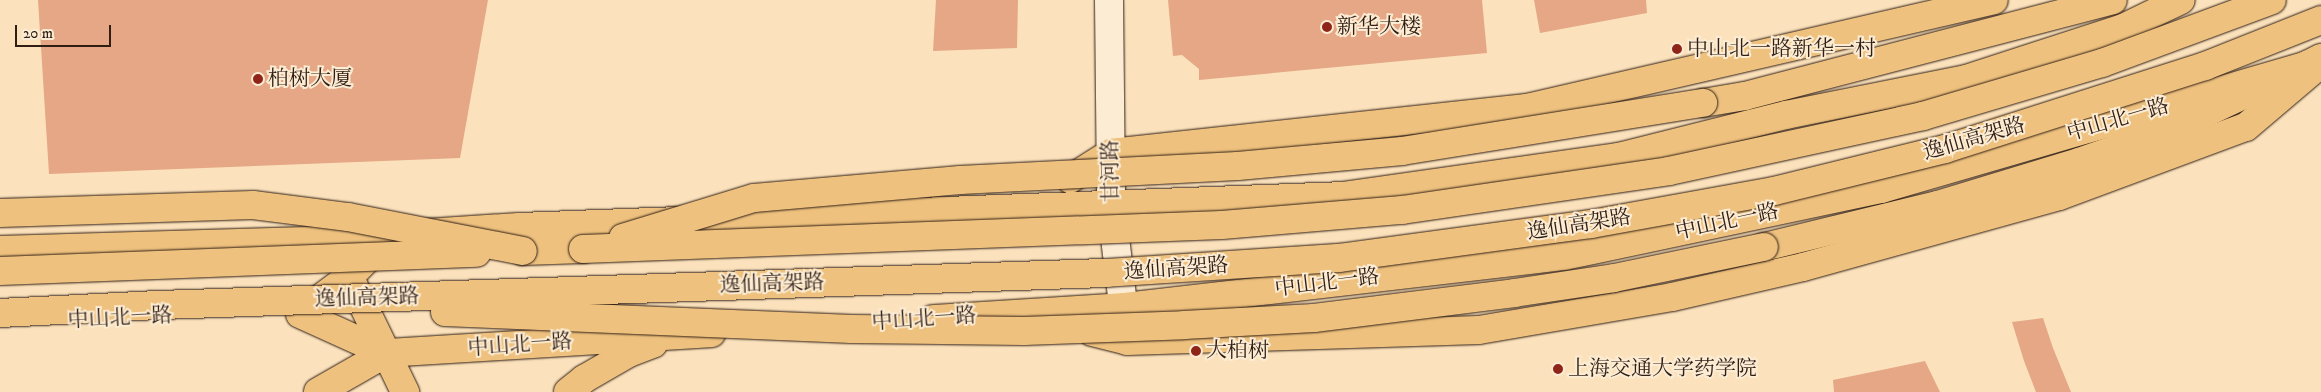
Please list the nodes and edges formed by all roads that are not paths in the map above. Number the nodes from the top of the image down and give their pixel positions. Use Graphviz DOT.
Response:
graph roads {
  1 [pos="1109,0"];
  2 [pos="1994,0"];
  3 [pos="2113,0"];
  4 [pos="2181,0"];
  5 [pos="2272,0"];
  6 [pos="2321,20"];
  7 [pos="2316,62"];
  8 [pos="1111,153"];
  9 [pos="1111,204"];
  10 [pos="1022,208"];
  11 [pos="0,213"];
  12 [pos="390,236"];
  13 [pos="307,242"];
  14 [pos="583,249"];
  15 [pos="0,250"];
  16 [pos="523,251"];
  17 [pos="0,271"];
  18 [pos="349,277"];
  19 [pos="271,301"];
  20 [pos="1124,307"];
  21 [pos="0,313"];
  22 [pos="1020,313"];
  23 [pos="300,314"];
  24 [pos="0,324"];
  25 [pos="676,335"];
  26 [pos="1127,341"];
  27 [pos="386,353"];
  28 [pos="318,392"];
  29 [pos="405,392"];
  30 [pos="568,392"];
  1 -- 8 [label="street, 甘河路"];
  2 -- 8 [label="main road"];
  3 -- 14 [label="main road, bridge"];
  4 -- 9 [label="main road"];
  5 -- 14 [label="main road, 逸仙高架路, bridge"];
  6 -- 19 [label="main road, 逸仙高架路, bridge"];
  7 -- 19 [label="main road, bridge"];
  7 -- 20 [label="main road, 中山北一路"];
  7 -- 26 [label="main road"];
  8 -- 9 [label="street, 甘河路"];
  8 -- 10 [label="main road"];
  9 -- 10 [label="main road"];
  9 -- 20 [label="street, 甘河路"];
  10 -- 12 [label="main road"];
  11 -- 16 [label="main road, bridge"];
  12 -- 13 [label="main road"];
  12 -- 18 [label="main road"];
  13 -- 15 [label="main road"];
  13 -- 18 [label="main road"];
  14 -- 16 [label="main road, 逸仙高架路"];
  16 -- 17 [label="main road, 逸仙高架路, bridge"];
  18 -- 23 [label="main road"];
  18 -- 27 [label="main road"];
  19 -- 21 [label="main road, 逸仙高架路, bridge"];
  20 -- 22 [label="main road, 中山北一路"];
  20 -- 26 [label="street, 甘河路"];
  22 -- 25 [label="main road, 中山北一路"];
  22 -- 26 [label="main road"];
  23 -- 24 [label="main road, 中山北一路"];
  23 -- 27 [label="main road"];
  25 -- 27 [label="main road, 中山北一路"];
  25 -- 30 [label="main road"];
  27 -- 28 [label="main road, 中山北一路"];
  27 -- 29 [label="main road"];
}
